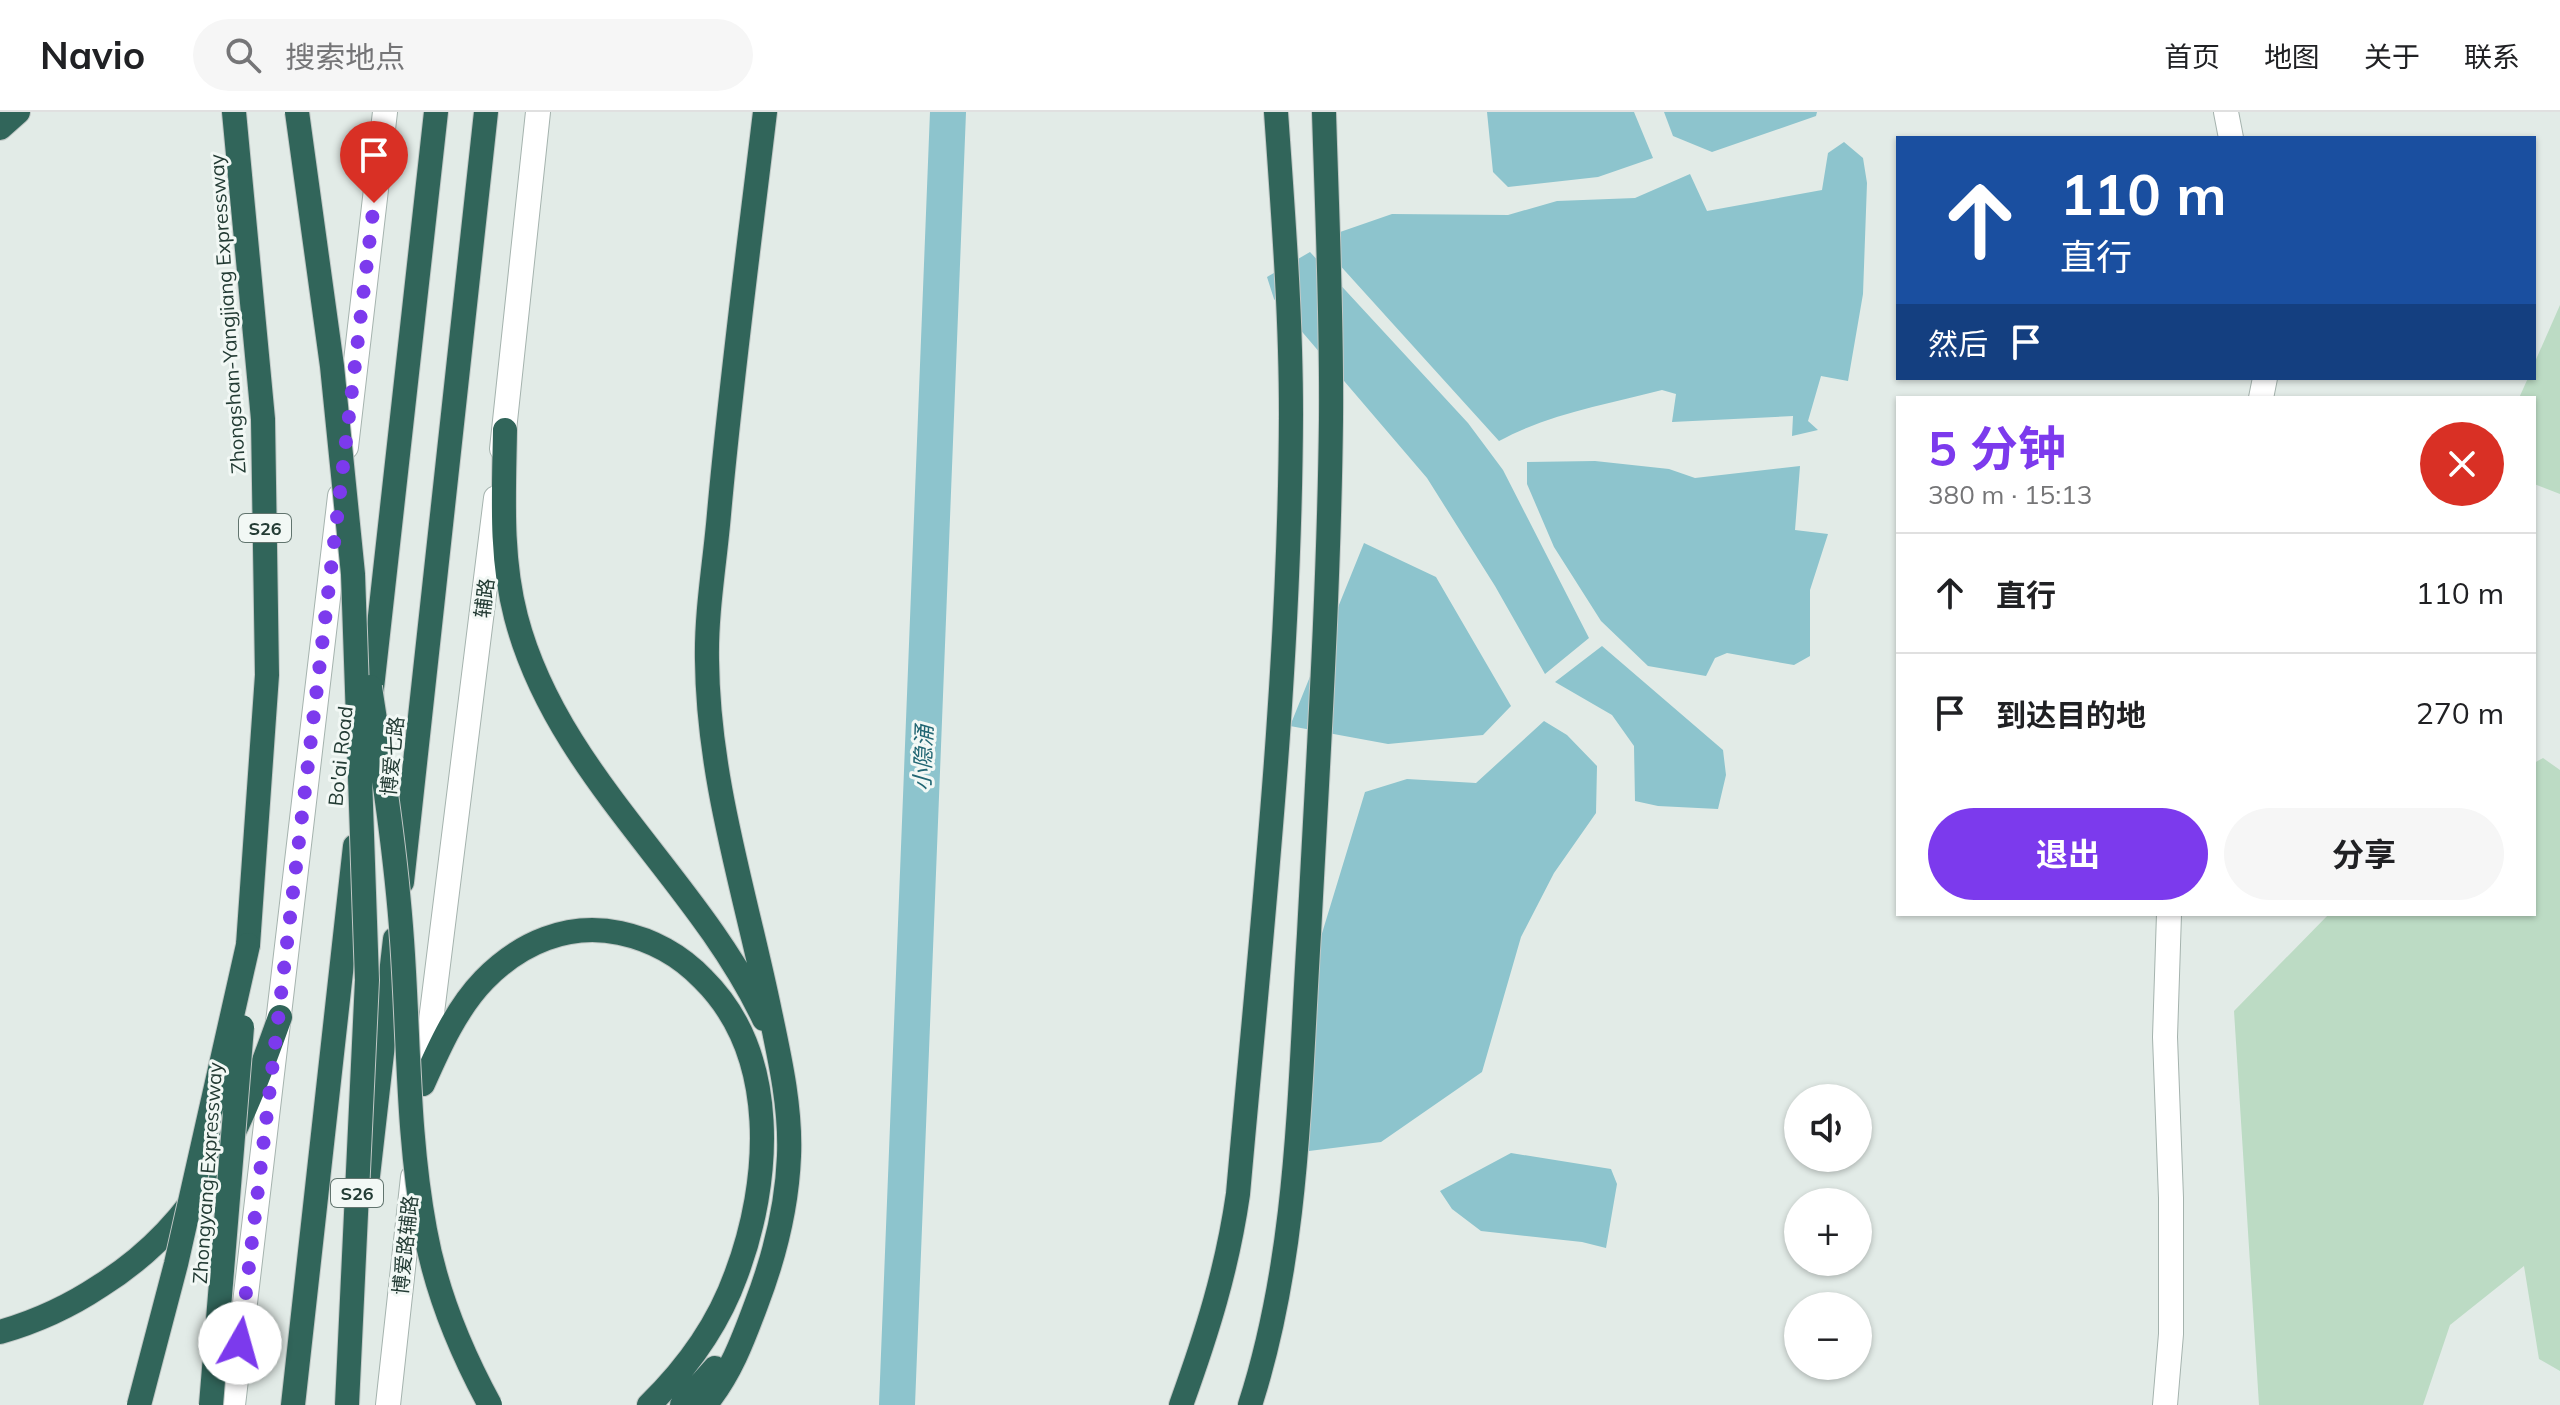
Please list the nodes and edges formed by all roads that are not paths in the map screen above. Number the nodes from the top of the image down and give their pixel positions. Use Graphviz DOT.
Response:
graph roads {
  1 [pos="18,112"];
  2 [pos="234,112"];
  3 [pos="297,112"];
  4 [pos="385,112"];
  5 [pos="436,112"];
  6 [pos="486,112"];
  7 [pos="538,112"];
  8 [pos="765,112"];
  9 [pos="1276,112"];
  10 [pos="1324,112"];
  11 [pos="2226,112"];
  12 [pos="0,128"];
  13 [pos="2231,136"];
  14 [pos="505,430"];
  15 [pos="353,574"];
  16 [pos="2169,916"];
  17 [pos="248,945"];
  18 [pos="280,1017"];
  19 [pos="779,1054"];
  20 [pos="423,1084"];
  21 [pos="756,1306"];
  22 [pos="0,1332"];
  23 [pos="1203,1345"];
  24 [pos="139,1405"];
  25 [pos="211,1405"];
  26 [pos="233,1405"];
  27 [pos="293,1405"];
  28 [pos="344,1405"];
  29 [pos="388,1405"];
  30 [pos="490,1405"];
  31 [pos="649,1405"];
  32 [pos="682,1405"];
  33 [pos="705,1405"];
  34 [pos="1166,1405"];
  35 [pos="1181,1405"];
  36 [pos="1250,1405"];
  37 [pos="2165,1405"];
  1 -- 12 [label="highway"];
  2 -- 17 [label="highway, Zhongshan-Yangjiang Expressway / S26"];
  3 -- 15 [label="highway, S26, bridge"];
  4 -- 18 [label="street"];
  5 -- 27 [label="highway, Bo'ai Road"];
  6 -- 28 [label="highway, 博爱七路"];
  7 -- 14 [label="street, 辅路"];
  8 -- 19 [label="highway"];
  9 -- 23 [label="highway"];
  10 -- 36 [label="highway"];
  11 -- 13 [label="street"];
  14 -- 19 [label="highway"];
  14 -- 20 [label="street, 辅路"];
  15 -- 28 [label="highway, S26, bridge"];
  15 -- 30 [label="highway, bridge"];
  16 -- 37 [label="street"];
  17 -- 24 [label="highway, bridge"];
  17 -- 25 [label="highway, Zhongyang Expressway / S26, bridge"];
  18 -- 22 [label="highway"];
  18 -- 26 [label="street"];
  19 -- 21 [label="highway"];
  20 -- 29 [label="street, 博爱路辅路"];
  20 -- 31 [label="highway"];
  21 -- 32 [label="highway"];
  21 -- 33 [label="highway"];
  23 -- 34 [label="highway"];
  23 -- 35 [label="highway"];
}
